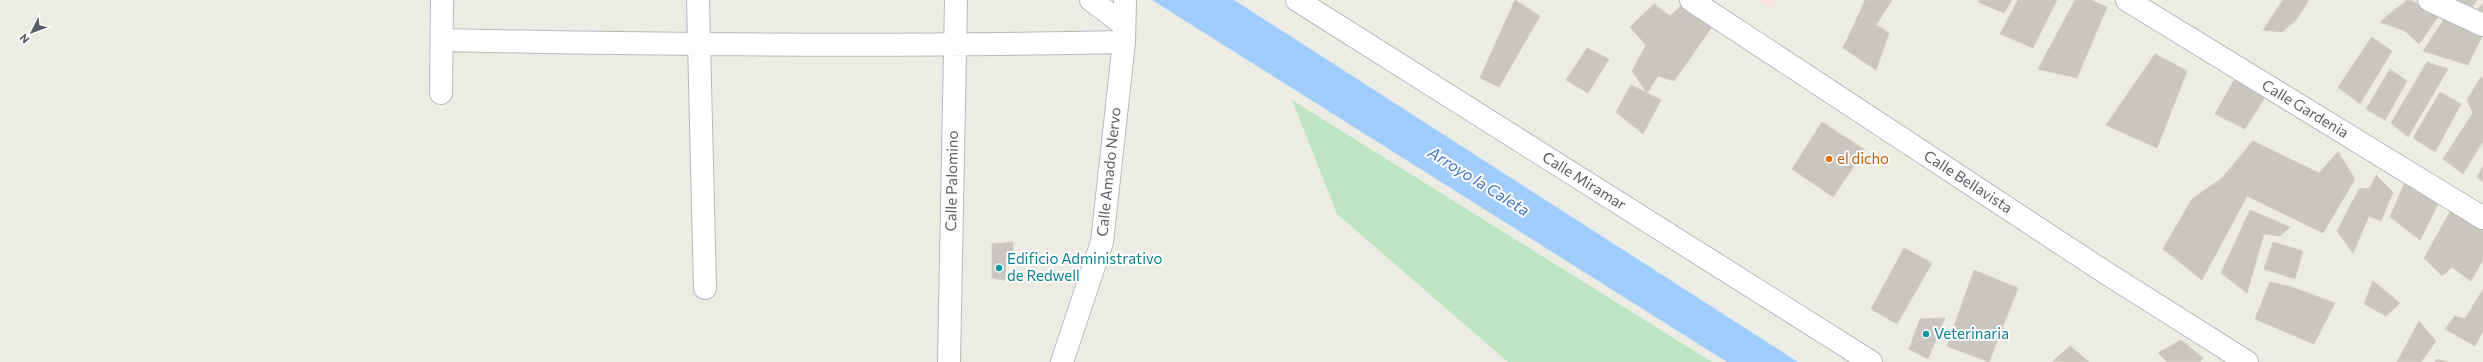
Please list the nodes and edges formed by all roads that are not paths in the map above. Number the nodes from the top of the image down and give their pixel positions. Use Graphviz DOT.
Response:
graph roads {
  1 [pos="442,0"];
  2 [pos="698,0"];
  3 [pos="956,0"];
  4 [pos="1091,0"];
  5 [pos="1125,0"];
  6 [pos="1297,0"];
  7 [pos="1691,0"];
  8 [pos="2127,0"];
  9 [pos="2429,0"];
  10 [pos="2483,25"];
  11 [pos="1124,33"];
  12 [pos="442,40"];
  13 [pos="698,46"];
  14 [pos="954,46"];
  15 [pos="441,93"];
  16 [pos="2483,218"];
  17 [pos="705,288"];
  18 [pos="949,362"];
  19 [pos="1062,362"];
  20 [pos="1871,362"];
  21 [pos="2247,362"];
  1 -- 12 [label="street"];
  2 -- 13 [label="street"];
  3 -- 14 [label="street, Calle Palomino"];
  4 -- 11 [label="street"];
  5 -- 11 [label="street, Calle Amado Nervo"];
  6 -- 20 [label="street, Calle Miramar"];
  7 -- 21 [label="street, Calle Bellavista"];
  8 -- 16 [label="street, Calle Gardenia"];
  9 -- 10 [label="street"];
  11 -- 14 [label="street"];
  11 -- 19 [label="street, Calle Amado Nervo"];
  12 -- 13 [label="street"];
  12 -- 15 [label="street"];
  13 -- 14 [label="street"];
  13 -- 17 [label="street"];
  14 -- 18 [label="street, Calle Palomino"];
}
